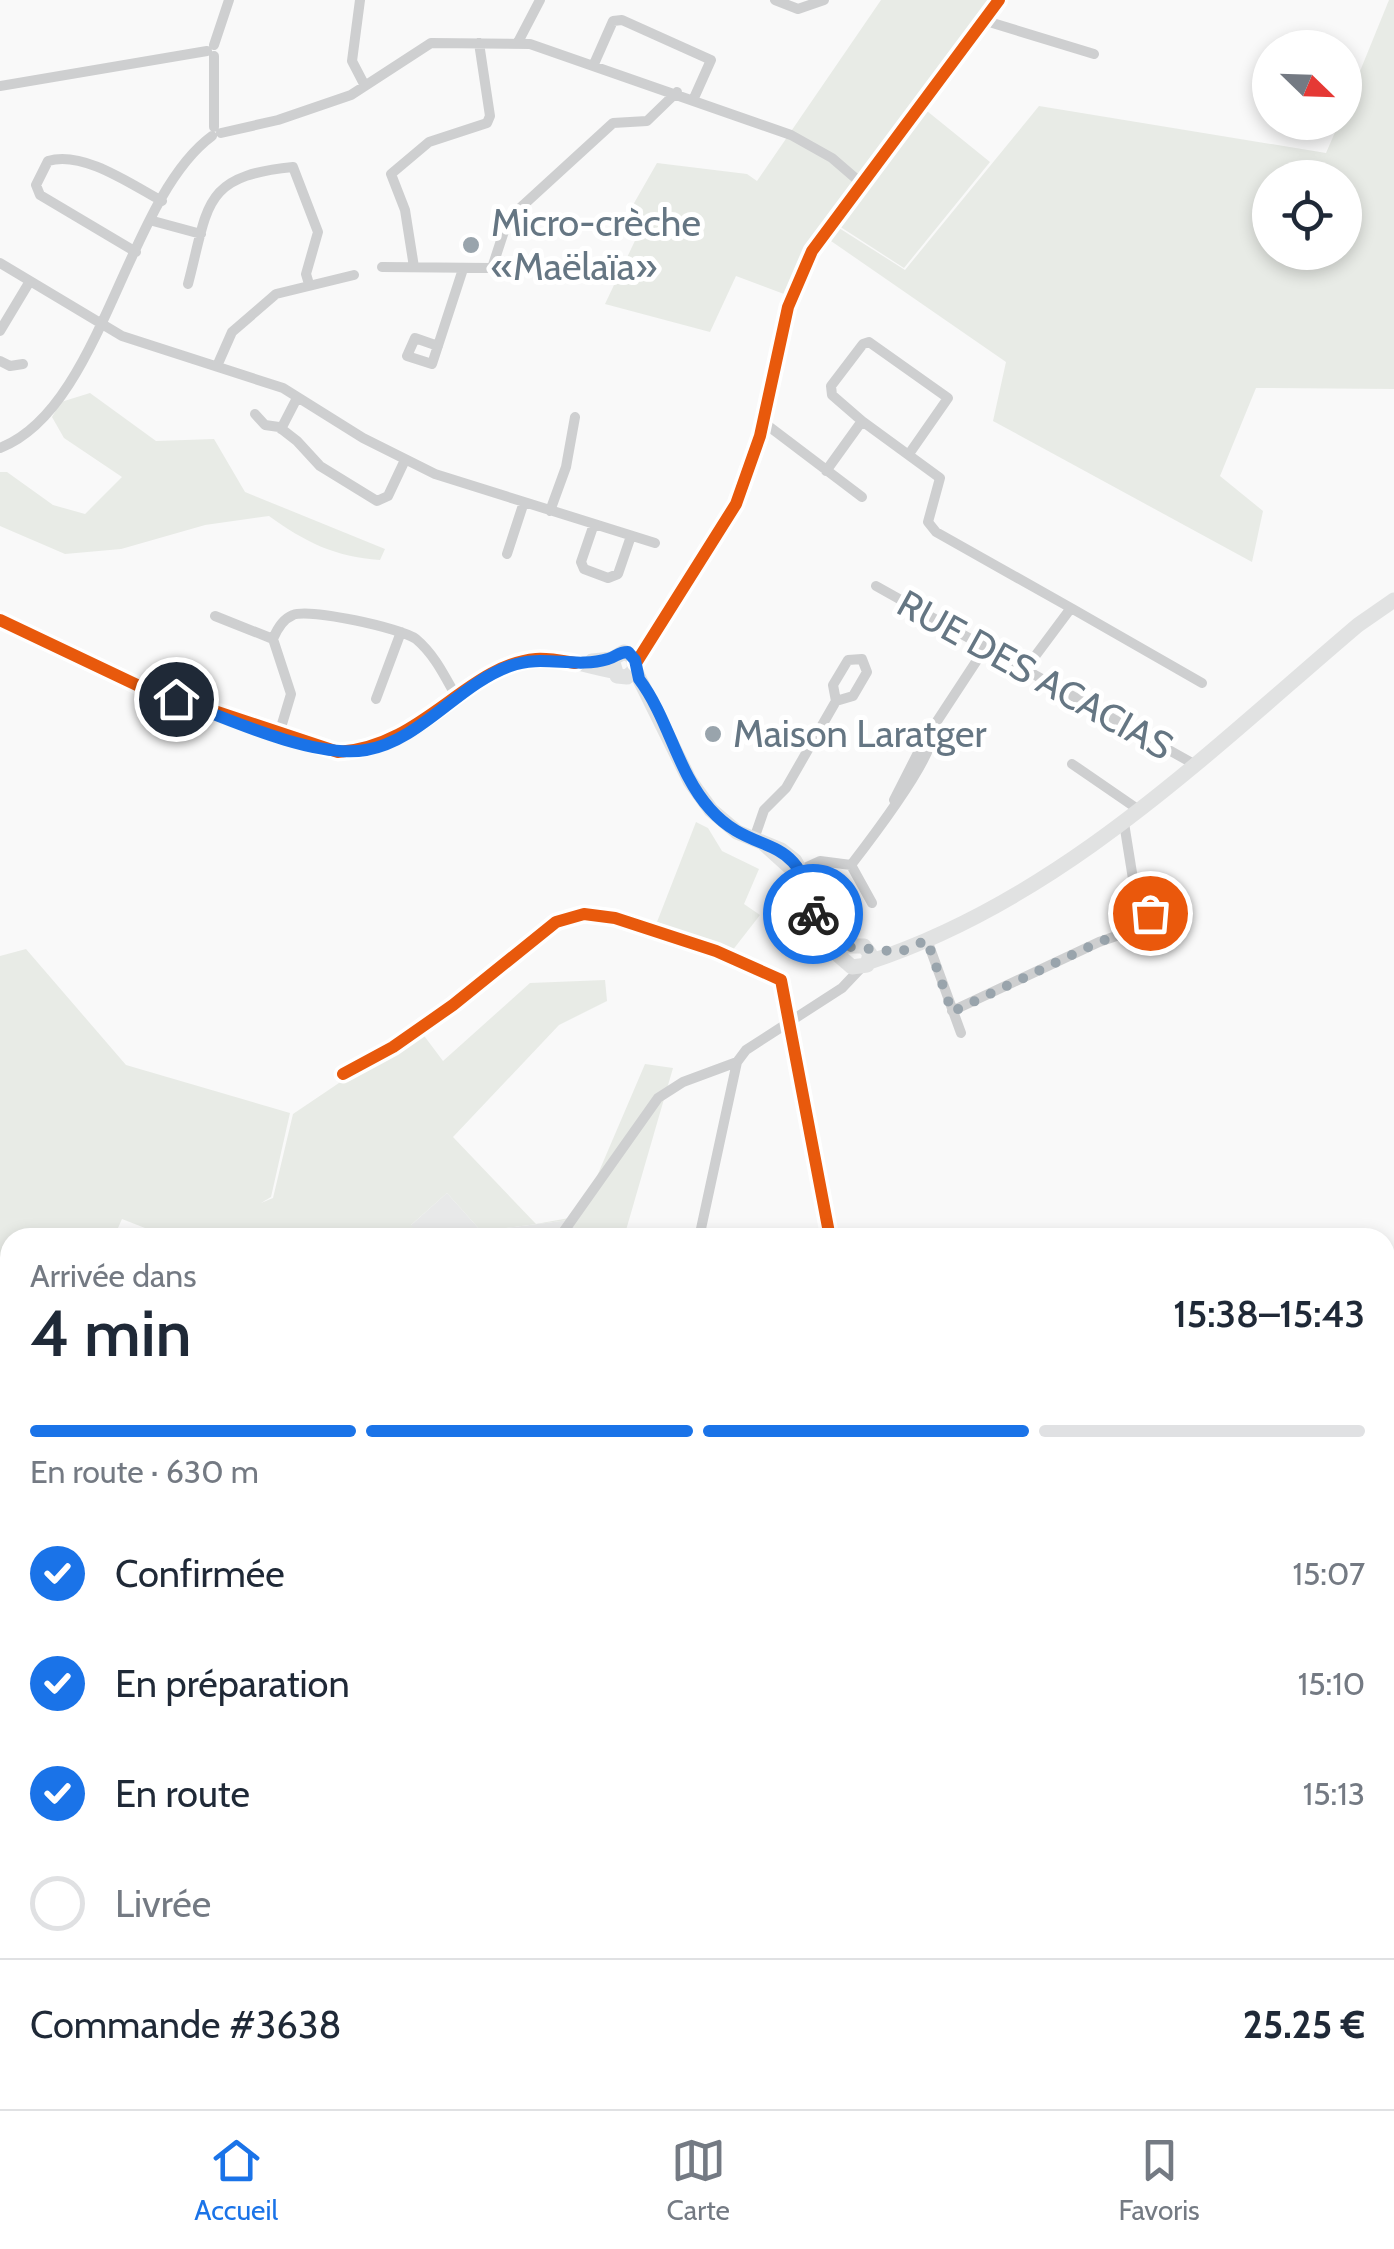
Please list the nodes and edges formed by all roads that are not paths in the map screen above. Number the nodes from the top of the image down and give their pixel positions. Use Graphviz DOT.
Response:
graph roads {
  1 [pos="229,0"];
  2 [pos="360,0"];
  3 [pos="540,0"];
  4 [pos="775,0"];
  5 [pos="824,0"];
  6 [pos="1000,0"];
  7 [pos="986,21"];
  8 [pos="479,43"];
  9 [pos="516,44"];
  10 [pos="211,51"];
  11 [pos="1094,54"];
  12 [pos="594,64"];
  13 [pos="0,86"];
  14 [pos="365,86"];
  15 [pos="677,92"];
  16 [pos="694,98"];
  17 [pos="216,132"];
  18 [pos="861,183"];
  19 [pos="162,200"];
  20 [pos="153,221"];
  21 [pos="201,234"];
  22 [pos="136,252"];
  23 [pos="0,263"];
  24 [pos="382,266"];
  25 [pos="414,266"];
  26 [pos="463,268"];
  27 [pos="354,275"];
  28 [pos="30,281"];
  29 [pos="188,284"];
  30 [pos="309,284"];
  31 [pos="100,324"];
  32 [pos="0,331"];
  33 [pos="438,346"];
  34 [pos="0,360"];
  35 [pos="23,364"];
  36 [pos="217,366"];
  37 [pos="297,398"];
  38 [pos="255,414"];
  39 [pos="575,417"];
  40 [pos="862,421"];
  41 [pos="763,422"];
  42 [pos="281,428"];
  43 [pos="0,448"];
  44 [pos="909,454"];
  45 [pos="405,460"];
  46 [pos="826,470"];
  47 [pos="862,496"];
  48 [pos="524,502"];
  49 [pos="550,510"];
  50 [pos="594,524"];
  51 [pos="631,536"];
  52 [pos="654,543"];
  53 [pos="507,554"];
  54 [pos="876,586"];
  55 [pos="1394,600"];
  56 [pos="1071,608"];
  57 [pos="216,616"];
  58 [pos="0,620"];
  59 [pos="400,632"];
  60 [pos="273,639"];
  61 [pos="985,648"];
  62 [pos="624,665"];
  63 [pos="1024,671"];
  64 [pos="1202,683"];
  65 [pos="458,698"];
  66 [pos="376,699"];
  67 [pos="836,700"];
  68 [pos="279,734"];
  69 [pos="1072,764"];
  70 [pos="1194,764"];
  71 [pos="1139,810"];
  72 [pos="1124,822"];
  73 [pos="758,841"];
  74 [pos="851,865"];
  75 [pos="798,871"];
  76 [pos="872,904"];
  77 [pos="927,940"];
  78 [pos="856,962"];
  79 [pos="952,1012"];
  80 [pos="789,1021"];
  81 [pos="961,1033"];
  82 [pos="737,1062"];
  83 [pos="344,1074"];
  84 [pos="566,1228"];
  85 [pos="701,1228"];
  86 [pos="828,1228"];
  1 -- 10 [label="street"];
  2 -- 14 [label="street"];
  3 -- 9 [label="street"];
  4 -- 5 [label="street"];
  6 -- 7 [label="street"];
  7 -- 11 [label="street"];
  7 -- 18 [label="street"];
  8 -- 9 [label="street"];
  8 -- 14 [label="street"];
  8 -- 25 [label="street"];
  9 -- 12 [label="street"];
  10 -- 13 [label="street"];
  10 -- 17 [label="street"];
  12 -- 15 [label="street"];
  12 -- 16 [label="street"];
  14 -- 17 [label="street"];
  15 -- 16 [label="street"];
  15 -- 26 [label="street"];
  16 -- 18 [label="street"];
  17 -- 19 [label="street"];
  18 -- 41 [label="street"];
  19 -- 20 [label="street"];
  19 -- 22 [label="street"];
  20 -- 21 [label="street"];
  20 -- 22 [label="street"];
  21 -- 29 [label="street"];
  21 -- 30 [label="street"];
  22 -- 31 [label="street"];
  23 -- 28 [label="street"];
  24 -- 25 [label="street"];
  25 -- 26 [label="street"];
  26 -- 33 [label="street"];
  27 -- 30 [label="street"];
  28 -- 31 [label="street"];
  28 -- 32 [label="street"];
  30 -- 36 [label="street"];
  31 -- 36 [label="street"];
  31 -- 43 [label="street"];
  34 -- 35 [label="street"];
  36 -- 37 [label="street"];
  37 -- 42 [label="street"];
  37 -- 45 [label="street"];
  38 -- 42 [label="street"];
  39 -- 49 [label="street"];
  40 -- 44 [label="street"];
  40 -- 44 [label="street"];
  40 -- 46 [label="street"];
  41 -- 46 [label="street"];
  41 -- 62 [label="street"];
  42 -- 45 [label="street"];
  44 -- 56 [label="street"];
  45 -- 48 [label="street"];
  46 -- 47 [label="street"];
  48 -- 49 [label="street"];
  48 -- 53 [label="street"];
  49 -- 50 [label="street"];
  50 -- 51 [label="street"];
  50 -- 51 [label="street"];
  51 -- 52 [label="street"];
  54 -- 61 [label="street, RUE DES ACACIAS"];
  55 -- 70 [label="street"];
  56 -- 63 [label="street"];
  56 -- 64 [label="street"];
  57 -- 60 [label="street"];
  58 -- 68 [label="street"];
  59 -- 60 [label="street"];
  59 -- 65 [label="street"];
  59 -- 66 [label="street"];
  60 -- 68 [label="street"];
  61 -- 63 [label="street, RUE DES ACACIAS"];
  61 -- 74 [label="street"];
  62 -- 65 [label="street"];
  62 -- 73 [label="street"];
  63 -- 70 [label="street, RUE DES ACACIAS"];
  65 -- 68 [label="street"];
  67 -- 73 [label="street"];
  69 -- 71 [label="street"];
  70 -- 71 [label="street"];
  71 -- 72 [label="street"];
  72 -- 77 [label="street"];
  72 -- 79 [label="street"];
  73 -- 75 [label="street"];
  74 -- 75 [label="street"];
  74 -- 76 [label="street"];
  75 -- 78 [label="street"];
  77 -- 78 [label="street"];
  77 -- 79 [label="street"];
  78 -- 80 [label="street"];
  79 -- 81 [label="street"];
  80 -- 82 [label="street"];
  80 -- 83 [label="street"];
  80 -- 86 [label="street"];
  82 -- 84 [label="street"];
  82 -- 85 [label="street"];
}
